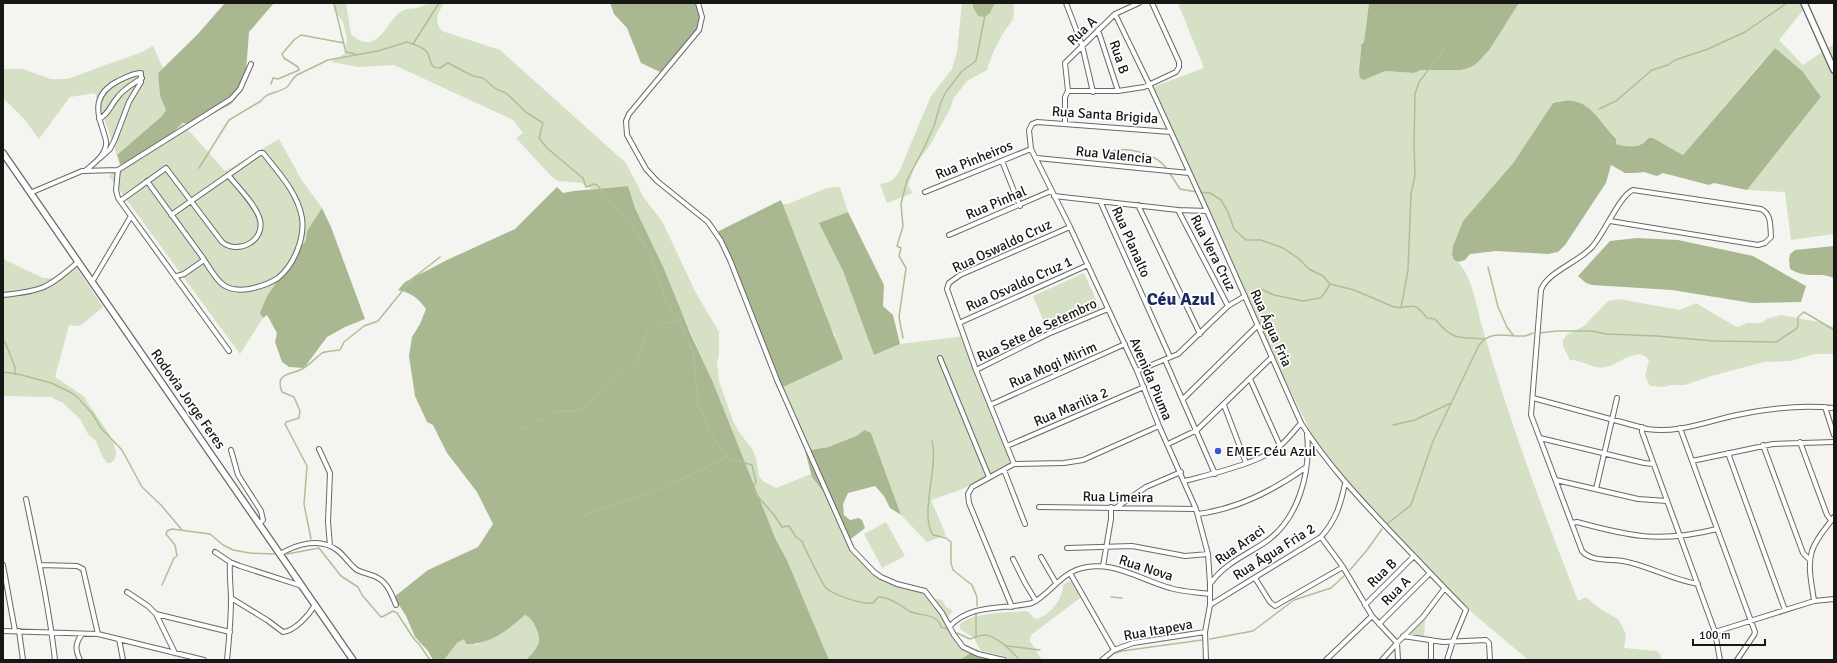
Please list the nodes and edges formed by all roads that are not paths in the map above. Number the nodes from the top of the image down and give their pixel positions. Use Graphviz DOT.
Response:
graph roads {
  1 [pos="698,3"];
  2 [pos="1066,3"];
  3 [pos="1139,3"];
  4 [pos="1152,3"];
  5 [pos="1804,3"];
  6 [pos="1115,14"];
  7 [pos="1098,30"];
  8 [pos="1082,45"];
  9 [pos="251,64"];
  10 [pos="1834,70"];
  11 [pos="142,78"];
  12 [pos="1150,86"];
  13 [pos="1068,91"];
  14 [pos="1118,91"];
  15 [pos="1093,92"];
  16 [pos="99,119"];
  17 [pos="1037,122"];
  18 [pos="1065,123"];
  19 [pos="1170,132"];
  20 [pos="1031,149"];
  21 [pos="3,153"];
  22 [pos="100,158"];
  23 [pos="1037,158"];
  24 [pos="1002,161"];
  25 [pos="118,170"];
  26 [pos="85,171"];
  27 [pos="1189,173"];
  28 [pos="228,174"];
  29 [pos="147,181"];
  30 [pos="1051,191"];
  31 [pos="924,192"];
  32 [pos="30,193"];
  33 [pos="1054,196"];
  34 [pos="192,200"];
  35 [pos="120,201"];
  36 [pos="1100,201"];
  37 [pos="1138,205"];
  38 [pos="1020,206"];
  39 [pos="1178,210"];
  40 [pos="1207,212"];
  41 [pos="171,215"];
  42 [pos="131,216"];
  43 [pos="1610,221"];
  44 [pos="1070,227"];
  45 [pos="949,235"];
  46 [pos="204,260"];
  47 [pos="78,262"];
  48 [pos="1088,265"];
  49 [pos="177,276"];
  50 [pos="92,282"];
  51 [pos="3,295"];
  52 [pos="1245,296"];
  53 [pos="1228,306"];
  54 [pos="1108,309"];
  55 [pos="959,323"];
  56 [pos="1258,326"];
  57 [pos="1200,334"];
  58 [pos="1125,344"];
  59 [pos="229,351"];
  60 [pos="1170,357"];
  61 [pos="1272,357"];
  62 [pos="940,358"];
  63 [pos="1165,360"];
  64 [pos="976,370"];
  65 [pos="1138,371"];
  66 [pos="1250,379"];
  67 [pos="1144,387"];
  68 [pos="1533,398"];
  69 [pos="1617,398"];
  70 [pos="1184,399"];
  71 [pos="1224,405"];
  72 [pos="990,406"];
  73 [pos="1824,407"];
  74 [pos="1834,408"];
  75 [pos="1612,419"];
  76 [pos="1301,423"];
  77 [pos="1159,426"];
  78 [pos="1642,427"];
  79 [pos="1680,428"];
  80 [pos="1197,430"];
  81 [pos="1307,433"];
  82 [pos="1834,435"];
  83 [pos="1540,438"];
  84 [pos="1800,442"];
  85 [pos="1834,442"];
  86 [pos="1168,444"];
  87 [pos="1763,445"];
  88 [pos="1007,446"];
  89 [pos="1280,446"];
  90 [pos="319,448"];
  91 [pos="231,450"];
  92 [pos="1604,453"];
  93 [pos="1728,453"];
  94 [pos="1692,461"];
  95 [pos="1246,463"];
  96 [pos="1014,464"];
  97 [pos="1653,464"];
  98 [pos="1306,467"];
  99 [pos="1004,470"];
  100 [pos="1180,472"];
  101 [pos="1215,474"];
  102 [pos="989,477"];
  103 [pos="1556,480"];
  104 [pos="1184,481"];
  105 [pos="1346,484"];
  106 [pos="1596,489"];
  107 [pos="26,499"];
  108 [pos="1667,501"];
  109 [pos="1039,507"];
  110 [pos="1111,507"];
  111 [pos="1117,507"];
  112 [pos="1196,509"];
  113 [pos="1198,514"];
  114 [pos="1833,518"];
  115 [pos="1572,522"];
  116 [pos="259,524"];
  117 [pos="1025,524"];
  118 [pos="1717,529"];
  119 [pos="1322,537"];
  120 [pos="1680,537"];
  121 [pos="330,546"];
  122 [pos="1106,546"];
  123 [pos="1067,548"];
  124 [pos="215,552"];
  125 [pos="280,554"];
  126 [pos="1208,554"];
  127 [pos="1414,556"];
  128 [pos="1041,557"];
  129 [pos="1013,559"];
  130 [pos="1810,560"];
  131 [pos="230,562"];
  132 [pos="3,565"];
  133 [pos="40,565"];
  134 [pos="1103,566"];
  135 [pos="1343,567"];
  136 [pos="1070,573"];
  137 [pos="1429,574"];
  138 [pos="1255,578"];
  139 [pos="1056,583"];
  140 [pos="1210,584"];
  141 [pos="1698,584"];
  142 [pos="302,586"];
  143 [pos="1444,589"];
  144 [pos="127,592"];
  145 [pos="1210,594"];
  146 [pos="231,598"];
  147 [pos="1834,599"];
  148 [pos="1036,601"];
  149 [pos="1814,601"];
  150 [pos="315,605"];
  151 [pos="396,605"];
  152 [pos="1210,605"];
  153 [pos="1365,605"];
  154 [pos="1012,606"];
  155 [pos="1785,610"];
  156 [pos="156,614"];
  157 [pos="1372,616"];
  158 [pos="1751,621"];
  159 [pos="1379,624"];
  160 [pos="950,626"];
  161 [pos="3,631"];
  162 [pos="17,631"];
  163 [pos="52,632"];
  164 [pos="230,632"];
  165 [pos="1206,632"];
  166 [pos="1715,632"];
  167 [pos="82,634"];
  168 [pos="98,634"];
  169 [pos="1403,636"];
  170 [pos="119,639"];
  171 [pos="1431,640"];
  172 [pos="1452,642"];
  173 [pos="1397,643"];
  174 [pos="1114,650"];
  175 [pos="175,653"];
  176 [pos="23,660"];
  177 [pos="55,660"];
  178 [pos="80,660"];
  179 [pos="123,660"];
  180 [pos="204,660"];
  181 [pos="227,660"];
  182 [pos="353,660"];
  183 [pos="1004,660"];
  184 [pos="1102,660"];
  185 [pos="1206,660"];
  186 [pos="1326,660"];
  187 [pos="1382,660"];
  188 [pos="1398,660"];
  189 [pos="1431,660"];
  190 [pos="1447,660"];
  191 [pos="1490,660"];
  192 [pos="1720,660"];
  193 [pos="1737,660"];
  1 -- 160 [label="street"];
  2 -- 8 [label="street"];
  3 -- 6 [label="street, Rua A"];
  4 -- 12 [label="street"];
  5 -- 10 [label="main road"];
  6 -- 7 [label="street, Rua A"];
  6 -- 12 [label="street, Rua Água Fria"];
  7 -- 8 [label="street, Rua A"];
  7 -- 14 [label="street, Rua B"];
  8 -- 13 [label="street, Rua A"];
  8 -- 15 [label="street"];
  9 -- 25 [label="street"];
  11 -- 16 [label="street"];
  11 -- 16 [label="street"];
  11 -- 22 [label="street"];
  12 -- 14 [label="street"];
  12 -- 19 [label="street, Rua Água Fria"];
  13 -- 15 [label="street"];
  13 -- 18 [label="street"];
  14 -- 15 [label="street"];
  16 -- 22 [label="street"];
  17 -- 18 [label="street, Rua Santa Brigida"];
  17 -- 20 [label="street, Avenida Piuma"];
  18 -- 19 [label="street, Rua Santa Brigida"];
  19 -- 27 [label="street, Rua Água Fria"];
  20 -- 23 [label="street, Avenida Piuma"];
  20 -- 24 [label="street, Rua Pinheiros"];
  21 -- 32 [label="main road, Rodovia Jorge Feres"];
  22 -- 26 [label="street"];
  23 -- 27 [label="street, Rua Valencia"];
  23 -- 30 [label="street, Avenida Piuma"];
  24 -- 31 [label="street, Rua Pinheiros"];
  24 -- 38 [label="street"];
  25 -- 26 [label="street"];
  25 -- 35 [label="street"];
  26 -- 32 [label="street"];
  27 -- 40 [label="street, Rua Água Fria"];
  28 -- 34 [label="street"];
  28 -- 34 [label="street"];
  28 -- 46 [label="street"];
  29 -- 34 [label="street"];
  29 -- 35 [label="street"];
  29 -- 41 [label="street"];
  30 -- 33 [label="street, Avenida Piuma"];
  30 -- 38 [label="street, Rua Pinhal"];
  32 -- 47 [label="main road, Rodovia Jorge Feres"];
  33 -- 36 [label="street"];
  33 -- 44 [label="street, Avenida Piuma"];
  34 -- 41 [label="street"];
  35 -- 42 [label="street"];
  36 -- 37 [label="street"];
  36 -- 60 [label="street, Rua Planalto"];
  37 -- 39 [label="street"];
  37 -- 57 [label="street"];
  38 -- 45 [label="street, Rua Pinhal"];
  39 -- 40 [label="street"];
  39 -- 53 [label="street, Rua Vera Cruz"];
  40 -- 52 [label="street, Rua Água Fria"];
  41 -- 46 [label="street"];
  42 -- 49 [label="street"];
  42 -- 50 [label="street"];
  43 -- 43 [label="street"];
  43 -- 68 [label="street"];
  44 -- 48 [label="street, Avenida Piuma"];
  44 -- 55 [label="street, Rua Oswaldo Cruz"];
  46 -- 49 [label="street"];
  47 -- 50 [label="main road, Rodovia Jorge Feres"];
  47 -- 51 [label="street"];
  48 -- 54 [label="street, Avenida Piuma"];
  48 -- 55 [label="street, Rua Osvaldo Cruz 1"];
  49 -- 59 [label="street"];
  50 -- 116 [label="main road, Rodovia Jorge Feres"];
  52 -- 53 [label="street"];
  52 -- 56 [label="street, Rua Água Fria"];
  53 -- 57 [label="street"];
  54 -- 58 [label="street, Avenida Piuma"];
  54 -- 64 [label="street, Rua Sete de Setembro"];
  55 -- 64 [label="street"];
  56 -- 61 [label="street, Rua Água Fria"];
  56 -- 70 [label="street"];
  57 -- 60 [label="street"];
  58 -- 65 [label="street, Avenida Piuma"];
  58 -- 72 [label="street, Rua Mogi Mirim"];
  60 -- 63 [label="street"];
  61 -- 66 [label="street"];
  61 -- 76 [label="street, Rua Água Fria"];
  62 -- 102 [label="street"];
  63 -- 65 [label="street"];
  63 -- 70 [label="street"];
  64 -- 72 [label="street"];
  65 -- 67 [label="street, Avenida Piuma"];
  66 -- 71 [label="street"];
  66 -- 89 [label="street"];
  67 -- 77 [label="street, Avenida Piuma"];
  67 -- 88 [label="street, Rua Marilia 2"];
  68 -- 75 [label="street"];
  68 -- 83 [label="street"];
  69 -- 75 [label="street"];
  70 -- 80 [label="street"];
  71 -- 80 [label="street"];
  71 -- 95 [label="street"];
  72 -- 88 [label="street"];
  73 -- 74 [label="street"];
  73 -- 79 [label="street"];
  73 -- 82 [label="street"];
  75 -- 78 [label="street"];
  75 -- 92 [label="street"];
  76 -- 81 [label="street, Rua Água Fria"];
  76 -- 89 [label="street"];
  77 -- 86 [label="street, Avenida Piuma"];
  77 -- 96 [label="street"];
  78 -- 79 [label="street"];
  78 -- 97 [label="street"];
  79 -- 94 [label="street"];
  80 -- 86 [label="street"];
  80 -- 101 [label="street"];
  81 -- 98 [label="street, Rua Araci"];
  81 -- 105 [label="street, Rua Água Fria"];
  83 -- 92 [label="street"];
  83 -- 103 [label="street"];
  84 -- 85 [label="street"];
  84 -- 87 [label="street"];
  84 -- 114 [label="street"];
  86 -- 100 [label="street, Avenida Piuma"];
  87 -- 93 [label="street"];
  87 -- 130 [label="street"];
  88 -- 96 [label="street"];
  89 -- 95 [label="street"];
  90 -- 121 [label="street"];
  91 -- 116 [label="street"];
  92 -- 97 [label="street"];
  92 -- 106 [label="street"];
  93 -- 94 [label="street"];
  93 -- 155 [label="street"];
  94 -- 118 [label="street"];
  95 -- 101 [label="street"];
  96 -- 99 [label="street"];
  97 -- 108 [label="street"];
  98 -- 113 [label="street"];
  98 -- 140 [label="street, Rua Araci"];
  99 -- 102 [label="street"];
  99 -- 117 [label="street"];
  100 -- 104 [label="street, Avenida Piuma"];
  100 -- 111 [label="street"];
  101 -- 104 [label="street"];
  102 -- 154 [label="street"];
  103 -- 106 [label="street"];
  103 -- 115 [label="street"];
  104 -- 112 [label="street, Avenida Piuma"];
  105 -- 119 [label="street, Rua Água Fria 2"];
  105 -- 127 [label="street, Rua Água Fria"];
  106 -- 108 [label="street"];
  107 -- 133 [label="street"];
  108 -- 120 [label="street"];
  109 -- 110 [label="street, Rua Limeira"];
  110 -- 111 [label="street, Rua Limeira"];
  110 -- 122 [label="street"];
  111 -- 112 [label="street, Rua Limeira"];
  112 -- 113 [label="street, Avenida Piuma"];
  113 -- 126 [label="street, Avenida Piuma"];
  114 -- 130 [label="street"];
  115 -- 120 [label="street"];
  115 -- 141 [label="street"];
  116 -- 125 [label="main road, Rodovia Jorge Feres"];
  118 -- 120 [label="street"];
  118 -- 158 [label="street"];
  119 -- 135 [label="street"];
  119 -- 138 [label="street, Rua Água Fria 2"];
  120 -- 141 [label="street"];
  121 -- 125 [label="street"];
  121 -- 151 [label="street"];
  122 -- 123 [label="street"];
  122 -- 126 [label="street"];
  122 -- 134 [label="street"];
  124 -- 131 [label="street"];
  125 -- 142 [label="main road, Rodovia Jorge Feres"];
  126 -- 140 [label="street, Avenida Piuma"];
  127 -- 137 [label="street, Rua Água Fria"];
  127 -- 153 [label="street, Rua B"];
  128 -- 139 [label="street"];
  129 -- 148 [label="street"];
  130 -- 149 [label="street"];
  131 -- 142 [label="street"];
  131 -- 146 [label="street"];
  132 -- 162 [label="street"];
  133 -- 163 [label="street"];
  133 -- 168 [label="street"];
  134 -- 136 [label="street, Rua Nova"];
  134 -- 145 [label="street, Rua Nova"];
  135 -- 138 [label="street"];
  135 -- 153 [label="street"];
  136 -- 139 [label="street, Rua Nova"];
  136 -- 174 [label="street, Rua Itapeva"];
  137 -- 143 [label="street, Rua Água Fria"];
  137 -- 159 [label="street, Rua A"];
  138 -- 152 [label="street, Rua Água Fria 2"];
  139 -- 148 [label="street, Rua Nova"];
  140 -- 145 [label="street, Avenida Piuma"];
  141 -- 166 [label="street"];
  142 -- 150 [label="main road, Rodovia Jorge Feres"];
  143 -- 169 [label="street"];
  143 -- 172 [label="street, Rua Água Fria"];
  144 -- 156 [label="street"];
  145 -- 152 [label="street, Avenida Piuma"];
  146 -- 150 [label="street"];
  146 -- 164 [label="street"];
  147 -- 149 [label="street"];
  148 -- 154 [label="street"];
  149 -- 155 [label="street"];
  150 -- 182 [label="main road, Rodovia Jorge Feres"];
  152 -- 165 [label="street, Avenida Piuma"];
  153 -- 157 [label="street"];
  154 -- 160 [label="street"];
  155 -- 158 [label="street"];
  156 -- 164 [label="street"];
  156 -- 175 [label="street"];
  157 -- 159 [label="street"];
  157 -- 186 [label="street"];
  158 -- 166 [label="street"];
  158 -- 193 [label="street"];
  159 -- 173 [label="street"];
  160 -- 183 [label="street"];
  161 -- 162 [label="street"];
  162 -- 163 [label="street"];
  162 -- 176 [label="street"];
  163 -- 167 [label="street"];
  163 -- 177 [label="street"];
  164 -- 181 [label="street"];
  165 -- 174 [label="street, Rua Itapeva"];
  165 -- 185 [label="street, Avenida Piuma"];
  166 -- 192 [label="street"];
  167 -- 168 [label="street"];
  167 -- 178 [label="street"];
  168 -- 170 [label="street"];
  169 -- 171 [label="street"];
  169 -- 173 [label="street"];
  170 -- 175 [label="street"];
  170 -- 179 [label="street"];
  171 -- 172 [label="street"];
  171 -- 189 [label="street"];
  172 -- 190 [label="street"];
  172 -- 191 [label="street"];
  173 -- 187 [label="street"];
  173 -- 188 [label="street"];
  174 -- 184 [label="street, Rua Itapeva"];
  175 -- 180 [label="street"];
}
